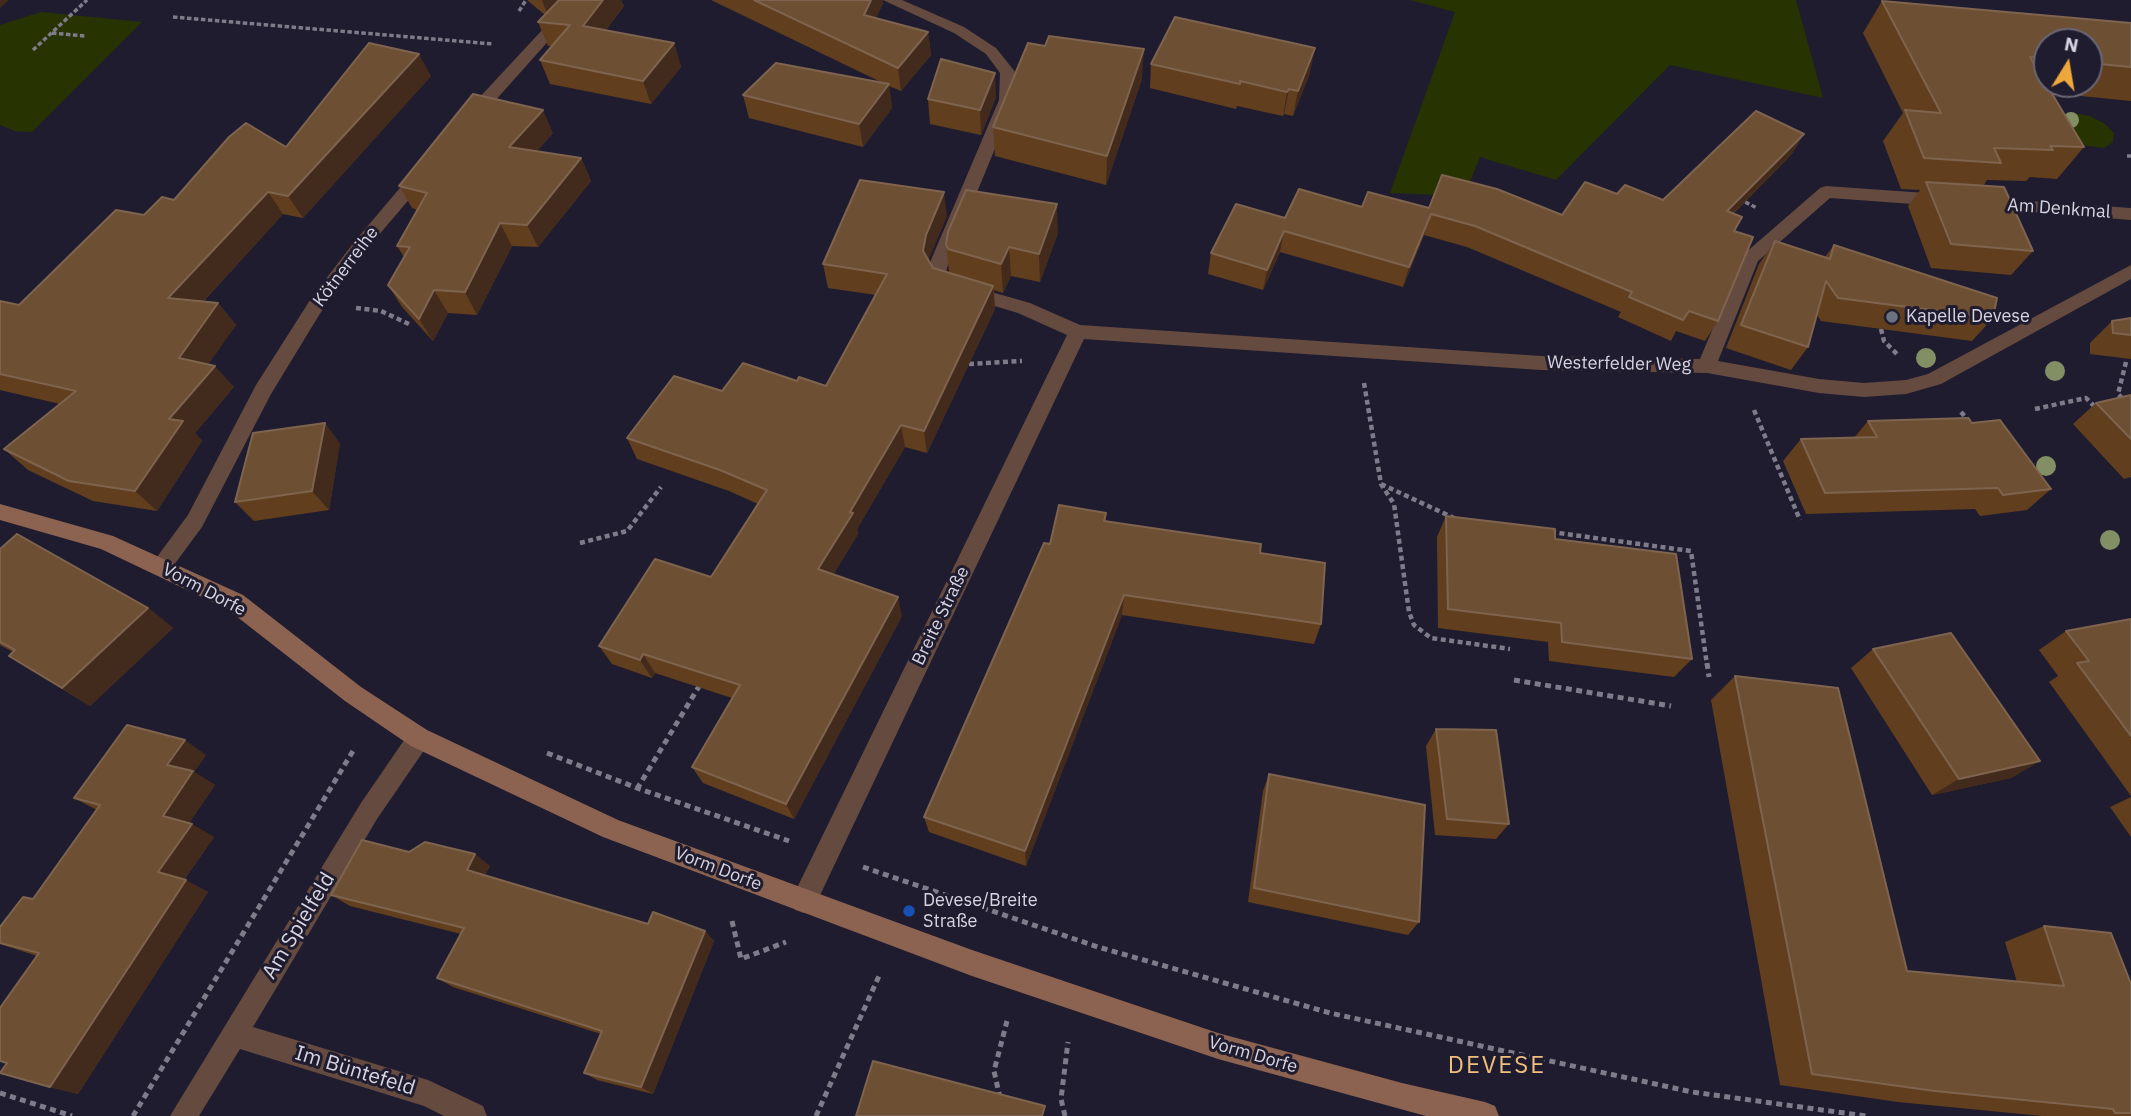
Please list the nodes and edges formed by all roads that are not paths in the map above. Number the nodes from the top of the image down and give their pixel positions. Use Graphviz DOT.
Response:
graph roads {
  1 [pos="578,0"];
  2 [pos="890,0"];
  3 [pos="464,126"];
  4 [pos="436,156"];
  5 [pos="2131,214"];
  6 [pos="2131,271"];
  7 [pos="1078,332"];
  8 [pos="1707,366"];
  9 [pos="0,512"];
  10 [pos="161,567"];
  11 [pos="419,738"];
  12 [pos="804,901"];
  13 [pos="234,1034"];
  14 [pos="184,1116"];
  15 [pos="473,1116"];
  16 [pos="1485,1116"];
  1 -- 3 [label="street"];
  2 -- 7 [label="street"];
  4 -- 10 [label="street, Kötnerreihe"];
  5 -- 8 [label="street, Am Denkmal"];
  6 -- 8 [label="street, Westerfelder Weg"];
  7 -- 8 [label="street, Westerfelder Weg"];
  7 -- 12 [label="street, Breite Straße"];
  9 -- 10 [label="main road, Vorm Dorfe"];
  10 -- 11 [label="main road, Vorm Dorfe"];
  11 -- 12 [label="main road, Vorm Dorfe"];
  11 -- 13 [label="street, Am Spielfeld"];
  12 -- 16 [label="main road, Vorm Dorfe"];
  13 -- 14 [label="street, Am Spielfeld"];
  13 -- 15 [label="street, Im Büntefeld"];
}
